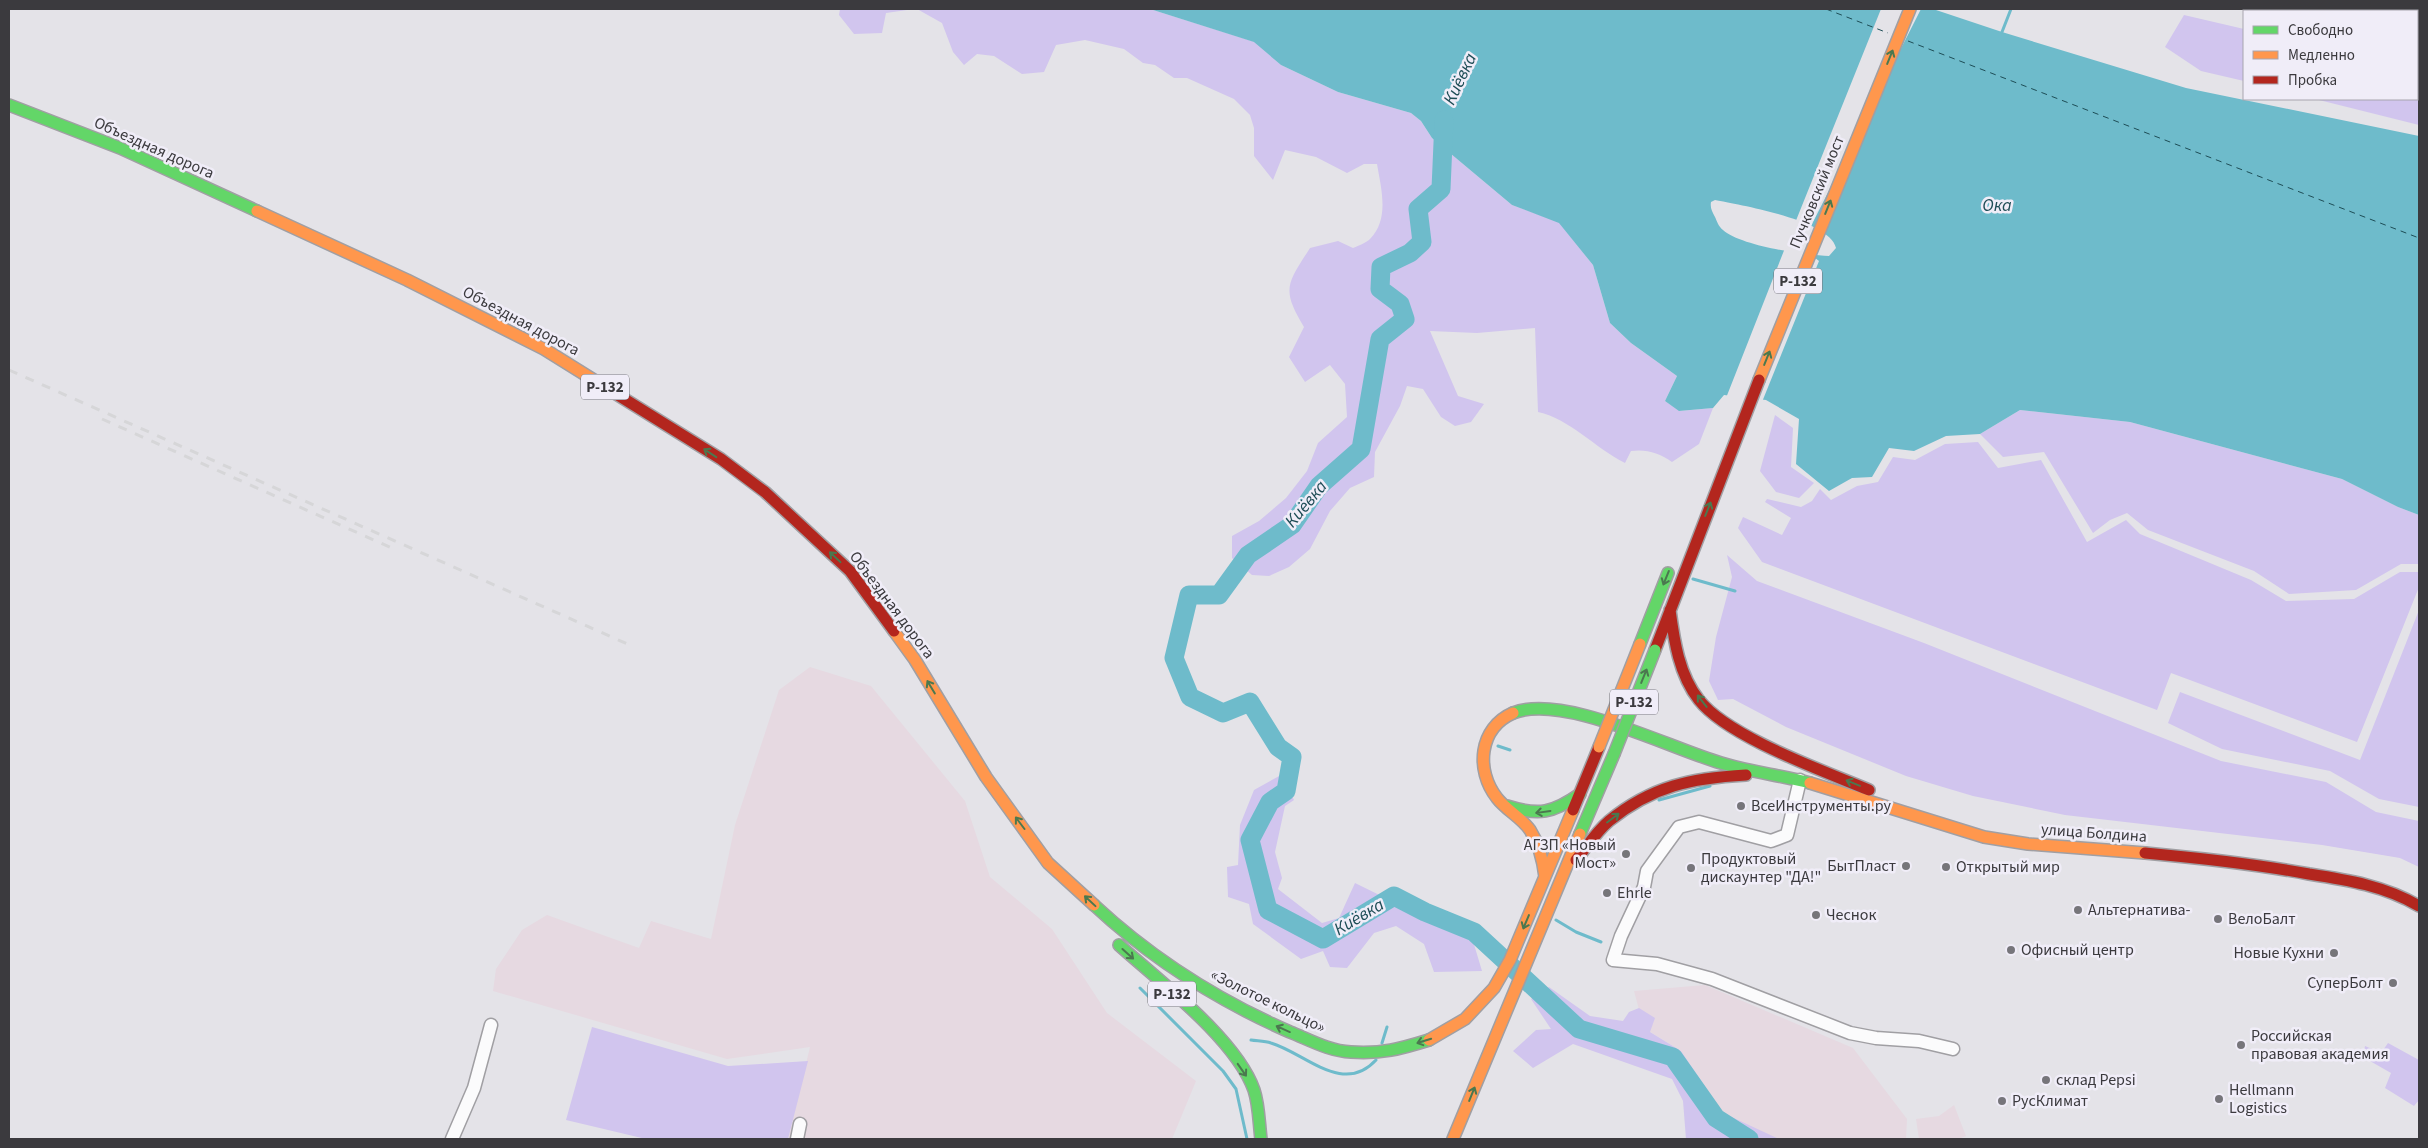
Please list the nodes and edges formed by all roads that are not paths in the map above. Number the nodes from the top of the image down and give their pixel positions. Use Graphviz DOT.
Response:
graph roads {
  1 [pos="1910,9"];
  2 [pos="9,105"];
  3 [pos="1671,566"];
  4 [pos="1670,610"];
  5 [pos="1770,774"];
  6 [pos="1800,780"];
  7 [pos="1580,793"];
  8 [pos="1502,804"];
  9 [pos="1927,820"];
  10 [pos="1048,863"];
  11 [pos="1545,877"];
  12 [pos="1559,882"];
  13 [pos="2419,906"];
  14 [pos="1113,940"];
  15 [pos="491,1025"];
  16 [pos="1953,1049"];
  17 [pos="800,1124"];
  18 [pos="452,1139"];
  19 [pos="797,1139"];
  20 [pos="1261,1139"];
  21 [pos="1453,1139"];
  4 -- 1 [label="main road, Пучковский мост / Р-132, one-way"];
  10 -- 2 [label="main road, Объездная дорога / Р-132, one-way"];
  3 -- 7 [label="main road, Р-132, one-way, bridge"];
  9 -- 4 [label="main road, one-way"];
  12 -- 4 [label="main road, Р-132, one-way, bridge"];
  5 -- 6 [label="main road, улица Болдина"];
  5 -- 8 [label="main road"];
  12 -- 5 [label="main road, one-way"];
  6 -- 9 [label="main road, улица Болдина"];
  6 -- 16 [label="street"];
  7 -- 8 [label="main road, one-way"];
  7 -- 11 [label="main road, Р-132"];
  8 -- 11 [label="main road"];
  9 -- 13 [label="main road, улица Болдина"];
  11 -- 10 [label="main road, «Золотое кольцо» / Р-132, one-way"];
  21 -- 12 [label="main road, Р-132, one-way"];
  14 -- 20 [label="main road, Р-132, one-way"];
  15 -- 18 [label="street"];
  17 -- 19 [label="street"];
}
